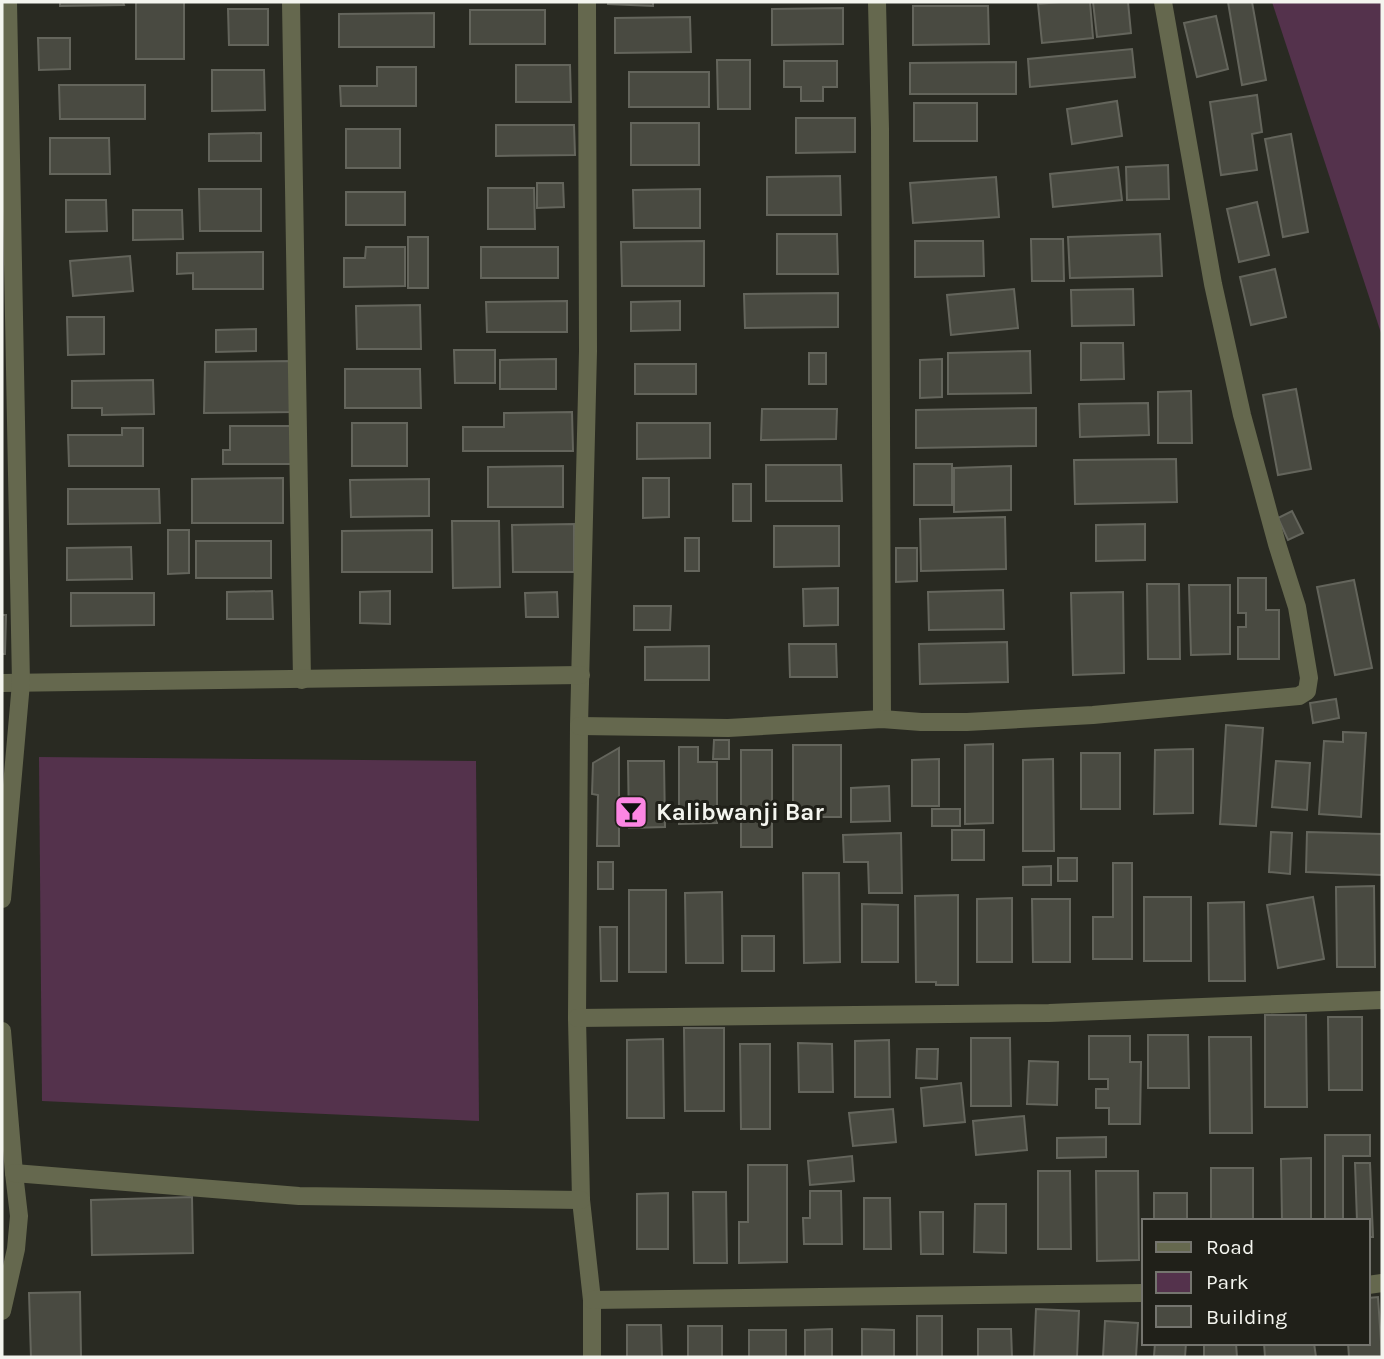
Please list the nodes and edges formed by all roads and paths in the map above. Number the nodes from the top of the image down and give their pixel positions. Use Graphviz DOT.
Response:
graph roads {
  1 [pos="8,2"];
  2 [pos="291,2"];
  3 [pos="587,2"];
  4 [pos="877,2"];
  5 [pos="1163,2"];
  6 [pos="581,675"];
  7 [pos="302,680"];
  8 [pos="2,683"];
  9 [pos="21,683"];
  10 [pos="882,719"];
  11 [pos="579,726"];
  12 [pos="2,899"];
  13 [pos="1382,1000"];
  14 [pos="577,1018"];
  15 [pos="2,1031"];
  16 [pos="14,1173"];
  17 [pos="581,1200"];
  18 [pos="4,1292"];
  19 [pos="1142,1293"];
  20 [pos="592,1300"];
  21 [pos="2,1311"];
  22 [pos="592,1357"];
  1 -- 9 [label="street"];
  2 -- 7 [label="street"];
  3 -- 6 [label="street"];
  4 -- 10 [label="street"];
  5 -- 10 [label="street"];
  6 -- 7 [label="street"];
  6 -- 11 [label="street"];
  7 -- 9 [label="street"];
  8 -- 9 [label="street"];
  9 -- 12 [label="street"];
  10 -- 11 [label="street"];
  11 -- 14 [label="street"];
  13 -- 14 [label="street"];
  14 -- 17 [label="street"];
  15 -- 16 [label="street"];
  16 -- 17 [label="street"];
  16 -- 18 [label="street"];
  17 -- 20 [label="street"];
  18 -- 21 [label="street"];
  19 -- 20 [label="street"];
  20 -- 22 [label="street"];
}
